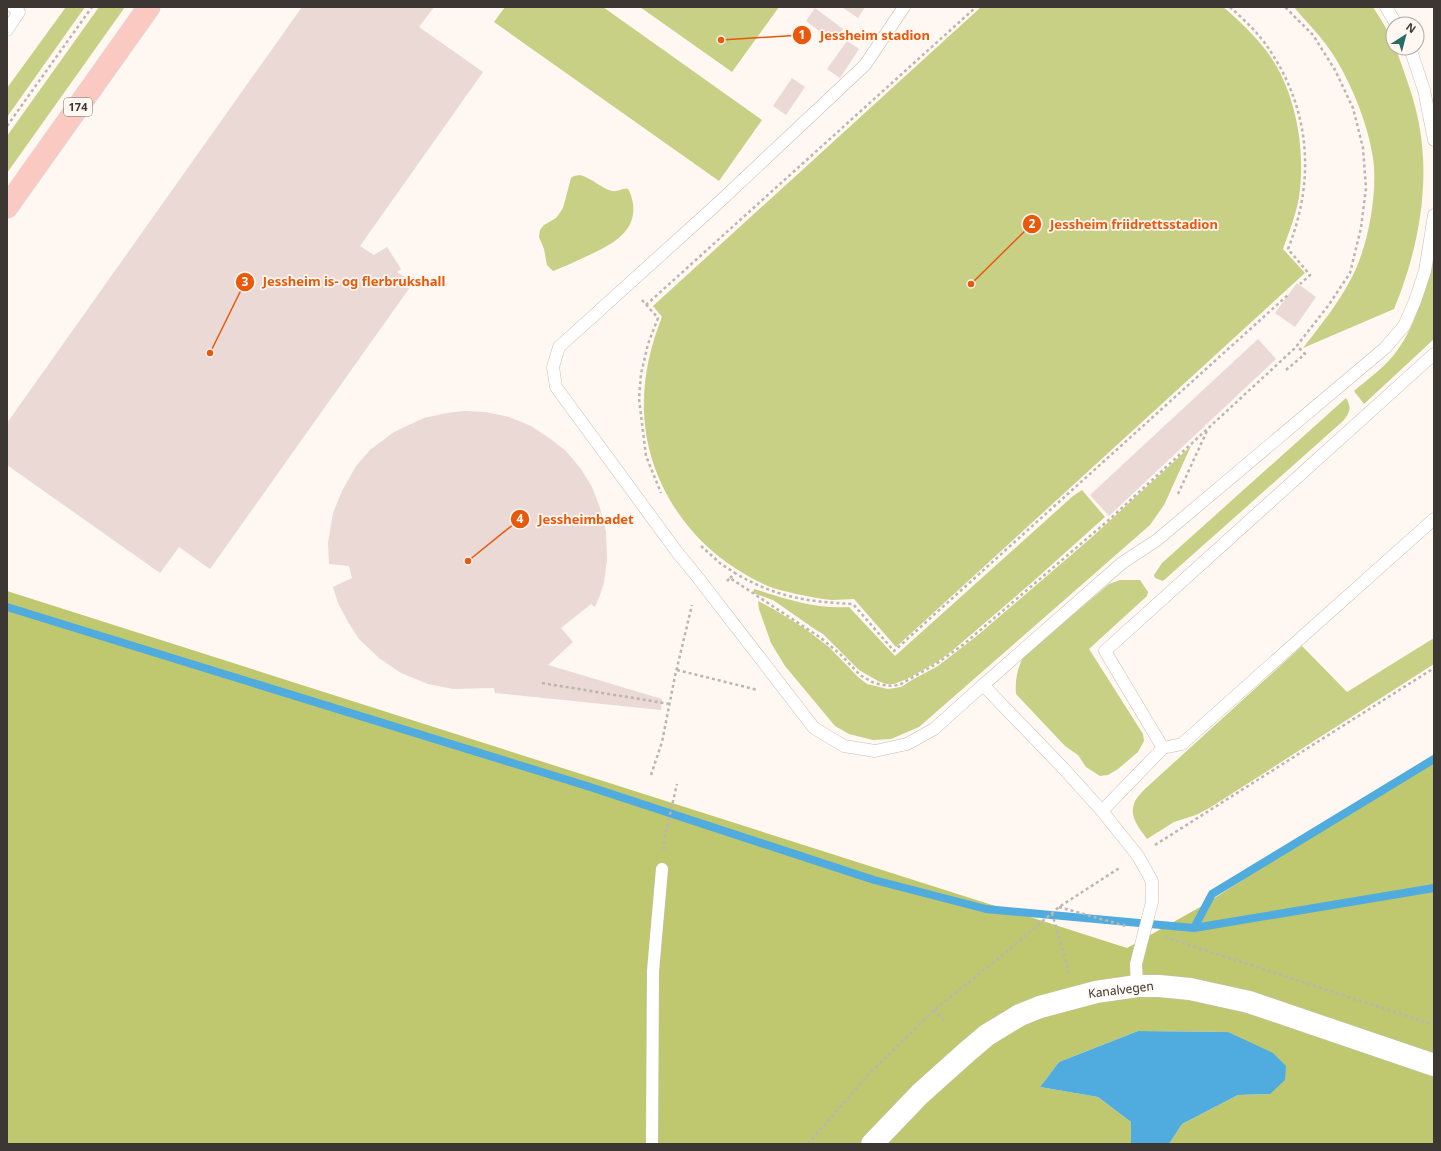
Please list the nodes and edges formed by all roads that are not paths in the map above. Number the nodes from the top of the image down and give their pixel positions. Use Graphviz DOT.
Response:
graph roads {
  1 [pos="148,7"];
  2 [pos="904,7"];
  3 [pos="1386,7"];
  4 [pos="18,9"];
  5 [pos="1391,16"];
  6 [pos="7,30"];
  7 [pos="1413,56"];
  8 [pos="1434,140"];
  9 [pos="7,207"];
  10 [pos="1434,215"];
  11 [pos="1434,354"];
  12 [pos="1434,519"];
  13 [pos="983,685"];
  14 [pos="1163,748"];
  15 [pos="1102,811"];
  16 [pos="662,869"];
  17 [pos="1137,986"];
  18 [pos="1434,1065"];
  19 [pos="652,1144"];
  20 [pos="872,1144"];
  1 -- 9 [label="main road, 174"];
  2 -- 13 [label="lane"];
  3 -- 5 [label="lane"];
  4 -- 6 [label="lane"];
  7 -- 8 [label="lane"];
  10 -- 13 [label="lane"];
  11 -- 14 [label="lane"];
  12 -- 14 [label="lane"];
  13 -- 15 [label="lane"];
  14 -- 15 [label="lane"];
  15 -- 17 [label="lane"];
  16 -- 19 [label="lane"];
  17 -- 18 [label="street, Kanalvegen"];
  17 -- 20 [label="street, Kanalvegen"];
}
